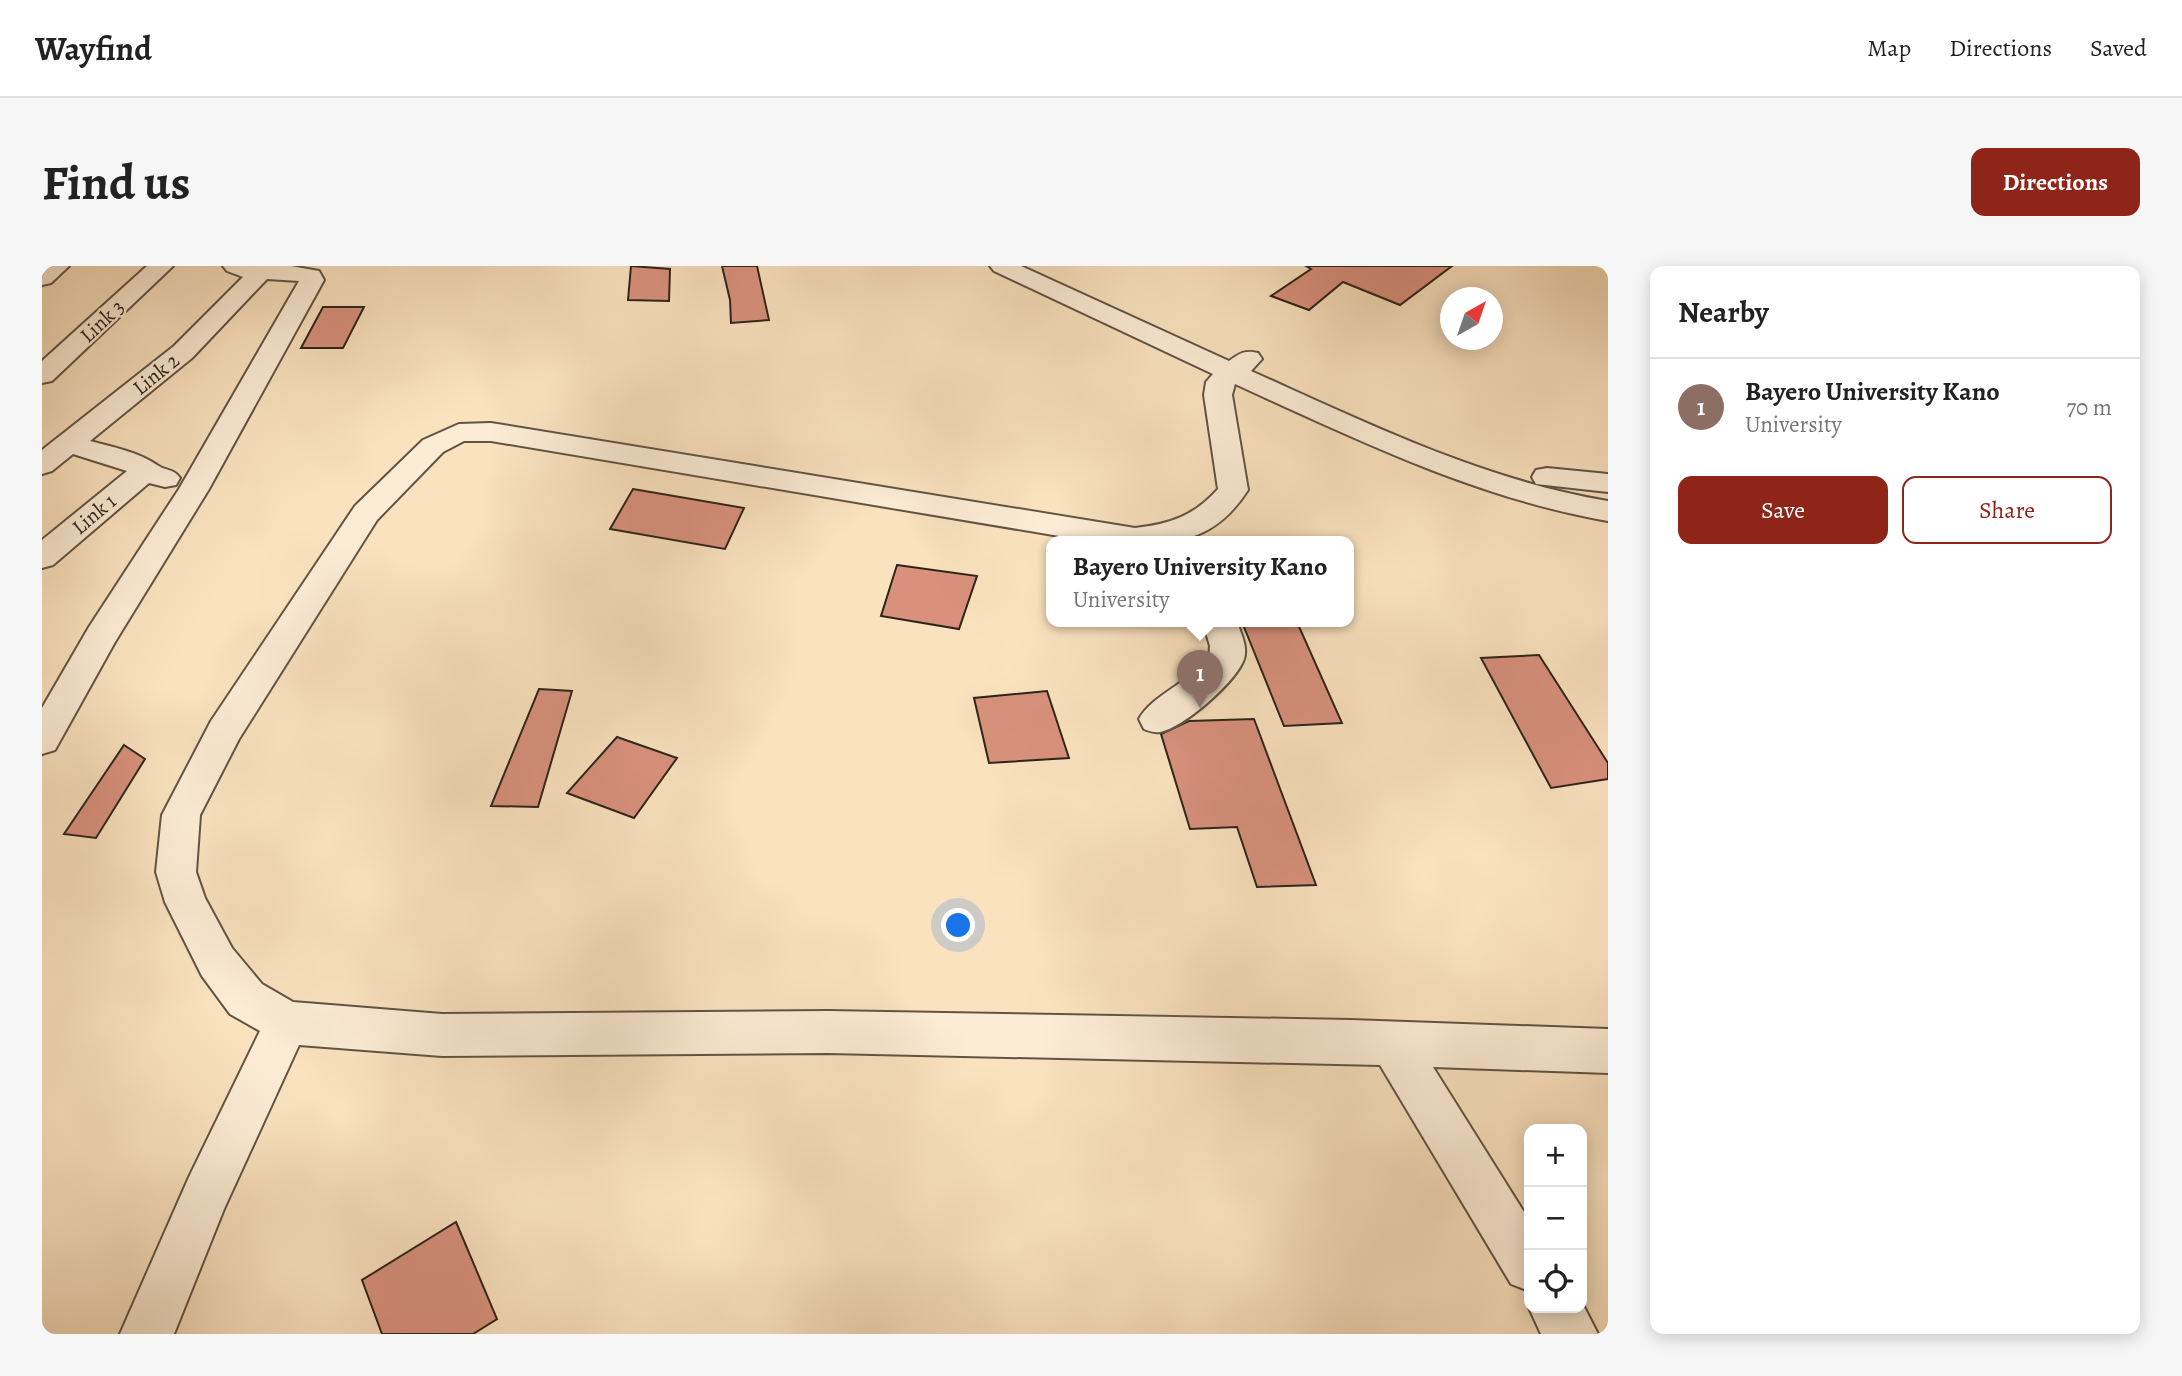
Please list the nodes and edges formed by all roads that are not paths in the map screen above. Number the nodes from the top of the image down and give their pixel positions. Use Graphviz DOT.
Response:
graph roads {
  1 [pos="57,266"];
  2 [pos="161,266"];
  3 [pos="1002,266"];
  4 [pos="1047,266"];
  5 [pos="247,269"];
  6 [pos="42,278"];
  7 [pos="1239,365"];
  8 [pos="42,375"];
  9 [pos="69,444"];
  10 [pos="42,465"];
  11 [pos="145,471"];
  12 [pos="1608,483"];
  13 [pos="192,487"];
  14 [pos="1608,511"];
  15 [pos="1202,534"];
  16 [pos="1123,536"];
  17 [pos="1156,536"];
  18 [pos="42,557"];
  19 [pos="1221,627"];
  20 [pos="1157,719"];
  21 [pos="42,740"];
  22 [pos="287,1023"];
  23 [pos="1393,1044"];
  24 [pos="1608,1051"];
  25 [pos="1524,1258"];
  26 [pos="1558,1313"];
  27 [pos="147,1334"];
  28 [pos="1571,1334"];
  1 -- 6 [label="street"];
  2 -- 8 [label="street, Link 3"];
  3 -- 7 [label="street"];
  4 -- 7 [label="street"];
  5 -- 9 [label="street, Link 2"];
  5 -- 13 [label="street"];
  7 -- 12 [label="street"];
  7 -- 14 [label="street"];
  7 -- 15 [label="street"];
  9 -- 10 [label="street, Link 2"];
  9 -- 11 [label="street"];
  11 -- 13 [label="street"];
  11 -- 18 [label="street, Link 1"];
  13 -- 21 [label="street"];
  15 -- 17 [label="street"];
  16 -- 22 [label="street"];
  19 -- 20 [label="street"];
  22 -- 23 [label="street"];
  22 -- 27 [label="street"];
  23 -- 24 [label="street"];
  23 -- 25 [label="street"];
  26 -- 28 [label="street"];
}
